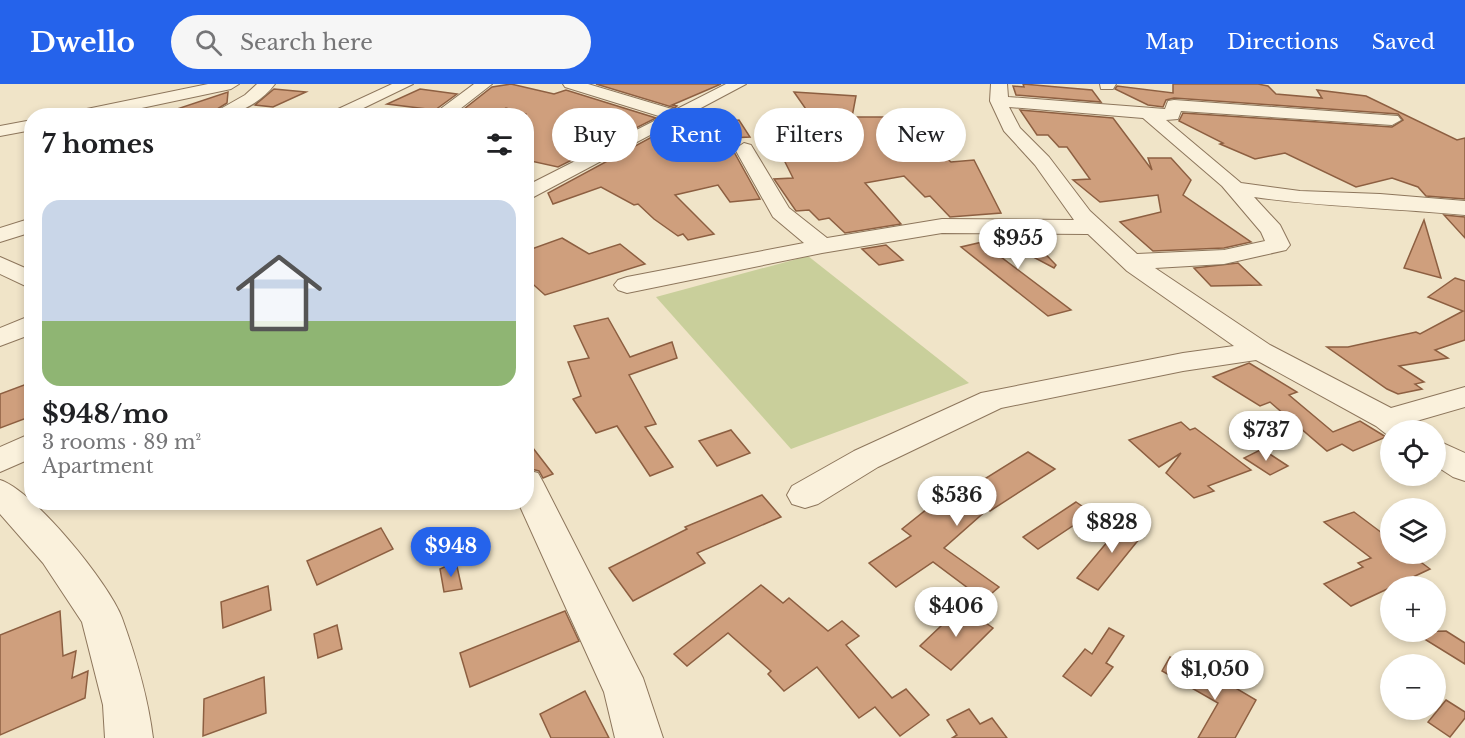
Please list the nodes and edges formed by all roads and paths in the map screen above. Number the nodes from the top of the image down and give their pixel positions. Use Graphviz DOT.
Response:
graph roads {
  1 [pos="231,84"];
  2 [pos="267,84"];
  3 [pos="405,84"];
  4 [pos="484,84"];
  5 [pos="571,84"];
  6 [pos="738,84"];
  7 [pos="999,92"];
  8 [pos="108,93"];
  9 [pos="126,106"];
  10 [pos="116,108"];
  11 [pos="232,108"];
  12 [pos="350,108"];
  13 [pos="450,108"];
  14 [pos="650,108"];
  15 [pos="692,108"];
  16 [pos="1150,115"];
  17 [pos="1392,120"];
  18 [pos="24,126"];
  19 [pos="650,130"];
  20 [pos="0,131"];
  21 [pos="744,148"];
  22 [pos="1234,188"];
  23 [pos="534,191"];
  24 [pos="1465,208"];
  25 [pos="1094,227"];
  26 [pos="24,228"];
  27 [pos="0,235"];
  28 [pos="822,246"];
  29 [pos="1130,261"];
  30 [pos="0,264"];
  31 [pos="24,278"];
  32 [pos="627,285"];
  33 [pos="24,327"];
  34 [pos="0,338"];
  35 [pos="1260,351"];
  36 [pos="1465,396"];
  37 [pos="1385,420"];
  38 [pos="1406,420"];
  39 [pos="24,448"];
  40 [pos="1446,457"];
  41 [pos="0,461"];
  42 [pos="1465,469"];
  43 [pos="0,493"];
  44 [pos="805,495"];
  45 [pos="534,499"];
  46 [pos="129,738"];
  47 [pos="639,738"];
  1 -- 9 [label="street"];
  2 -- 11 [label="street"];
  3 -- 12 [label="street"];
  4 -- 13 [label="street"];
  5 -- 14 [label="street"];
  6 -- 15 [label="street"];
  7 -- 16 [label="street"];
  7 -- 25 [label="street"];
  8 -- 9 [label="street"];
  9 -- 10 [label="street"];
  16 -- 17 [label="street"];
  16 -- 22 [label="street"];
  18 -- 20 [label="street"];
  19 -- 23 [label="street"];
  21 -- 28 [label="street"];
  22 -- 24 [label="street"];
  22 -- 29 [label="street"];
  25 -- 28 [label="street"];
  25 -- 29 [label="street"];
  26 -- 27 [label="street"];
  28 -- 32 [label="street"];
  29 -- 35 [label="street"];
  30 -- 31 [label="street"];
  33 -- 34 [label="street"];
  35 -- 37 [label="street"];
  35 -- 44 [label="street"];
  36 -- 38 [label="street"];
  39 -- 41 [label="street"];
  40 -- 42 [label="street"];
  43 -- 46 [label="street"];
  45 -- 47 [label="street"];
}
